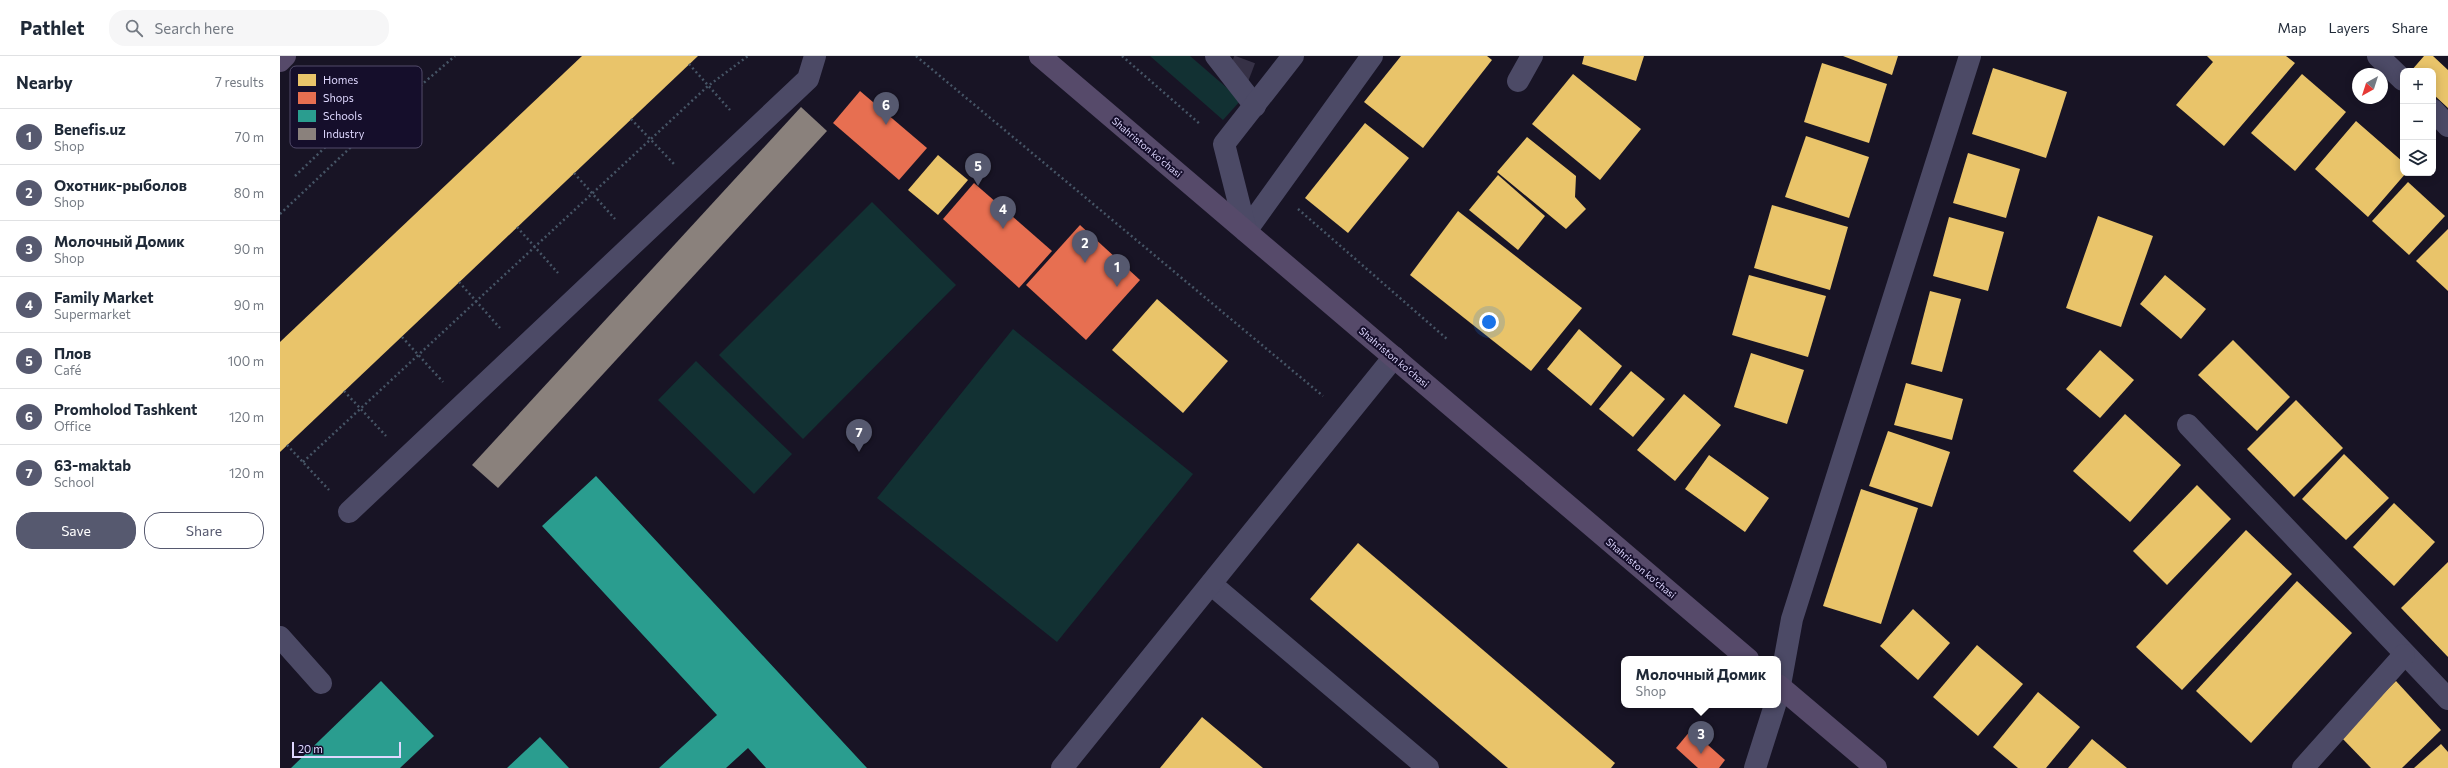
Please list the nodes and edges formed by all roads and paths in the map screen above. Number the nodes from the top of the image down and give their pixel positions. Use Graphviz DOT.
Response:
graph roads {
  1 [pos="285,56"];
  2 [pos="455,56"];
  3 [pos="748,56"];
  4 [pos="816,56"];
  5 [pos="916,56"];
  6 [pos="1040,56"];
  7 [pos="1122,56"];
  8 [pos="1216,56"];
  9 [pos="1293,56"];
  10 [pos="1372,56"];
  11 [pos="1532,56"];
  12 [pos="1970,56"];
  13 [pos="2378,56"];
  14 [pos="280,61"];
  15 [pos="688,64"];
  16 [pos="2400,77"];
  17 [pos="1518,81"];
  18 [pos="422,84"];
  19 [pos="708,86"];
  20 [pos="1254,106"];
  21 [pos="2436,113"];
  22 [pos="631,119"];
  23 [pos="2448,126"];
  24 [pos="751,132"];
  25 [pos="651,139"];
  26 [pos="1224,144"];
  27 [pos="325,148"];
  28 [pos="350,148"];
  29 [pos="574,174"];
  30 [pos="295,176"];
  31 [pos="694,186"];
  32 [pos="1277,191"];
  33 [pos="592,194"];
  34 [pos="280,214"];
  35 [pos="517,227"];
  36 [pos="1246,231"];
  37 [pos="635,242"];
  38 [pos="534,247"];
  39 [pos="459,282"];
  40 [pos="578,296"];
  41 [pos="477,301"];
  42 [pos="402,336"];
  43 [pos="1447,339"];
  44 [pos="520,350"];
  45 [pos="419,355"];
  46 [pos="1394,357"];
  47 [pos="344,391"];
  48 [pos="463,404"];
  49 [pos="361,409"];
  50 [pos="1346,416"];
  51 [pos="2188,425"];
  52 [pos="287,445"];
  53 [pos="406,458"];
  54 [pos="303,462"];
  55 [pos="349,512"];
  56 [pos="1210,584"];
  57 [pos="280,637"];
  58 [pos="2404,655"];
  59 [pos="1744,656"];
  60 [pos="1781,677"];
  61 [pos="321,683"];
  62 [pos="1781,695"];
  63 [pos="2448,699"];
  64 [pos="1773,708"];
  65 [pos="1062,768"];
  66 [pos="1428,768"];
  67 [pos="1755,768"];
  68 [pos="1876,768"];
  69 [pos="2303,768"];
  1 -- 14 [label="main road"];
  2 -- 18 [label="path"];
  3 -- 19 [label="path"];
  4 -- 24 [label="street"];
  5 -- 50 [label="path"];
  6 -- 36 [label="main road, Shahriston ko'chasi"];
  7 -- 26 [label="path"];
  8 -- 20 [label="street"];
  9 -- 20 [label="street"];
  10 -- 32 [label="street"];
  11 -- 17 [label="street"];
  12 -- 60 [label="street"];
  13 -- 16 [label="street"];
  15 -- 19 [label="path"];
  19 -- 24 [label="path"];
  19 -- 25 [label="path"];
  20 -- 26 [label="street"];
  21 -- 23 [label="street"];
  22 -- 25 [label="path"];
  24 -- 31 [label="street"];
  25 -- 31 [label="path"];
  25 -- 33 [label="path"];
  26 -- 36 [label="street"];
  27 -- 30 [label="path"];
  28 -- 34 [label="path"];
  29 -- 33 [label="path"];
  31 -- 37 [label="street"];
  32 -- 36 [label="street"];
  32 -- 43 [label="path"];
  33 -- 37 [label="path"];
  33 -- 38 [label="path"];
  35 -- 38 [label="path"];
  36 -- 46 [label="main road, Shahriston ko'chasi"];
  37 -- 40 [label="street"];
  38 -- 40 [label="path"];
  38 -- 41 [label="path"];
  39 -- 41 [label="path"];
  40 -- 44 [label="street"];
  41 -- 44 [label="path"];
  41 -- 45 [label="path"];
  42 -- 45 [label="path"];
  44 -- 48 [label="street"];
  45 -- 48 [label="path"];
  45 -- 49 [label="path"];
  46 -- 50 [label="street"];
  46 -- 59 [label="main road, Shahriston ko'chasi"];
  47 -- 49 [label="path"];
  48 -- 53 [label="street"];
  49 -- 53 [label="path"];
  49 -- 54 [label="path"];
  50 -- 56 [label="street"];
  51 -- 58 [label="street"];
  52 -- 54 [label="path"];
  53 -- 55 [label="street"];
  54 -- 55 [label="path"];
  56 -- 65 [label="street"];
  56 -- 66 [label="street"];
  57 -- 61 [label="street"];
  58 -- 63 [label="street"];
  58 -- 69 [label="street"];
  62 -- 68 [label="main road"];
  64 -- 67 [label="street"];
}
